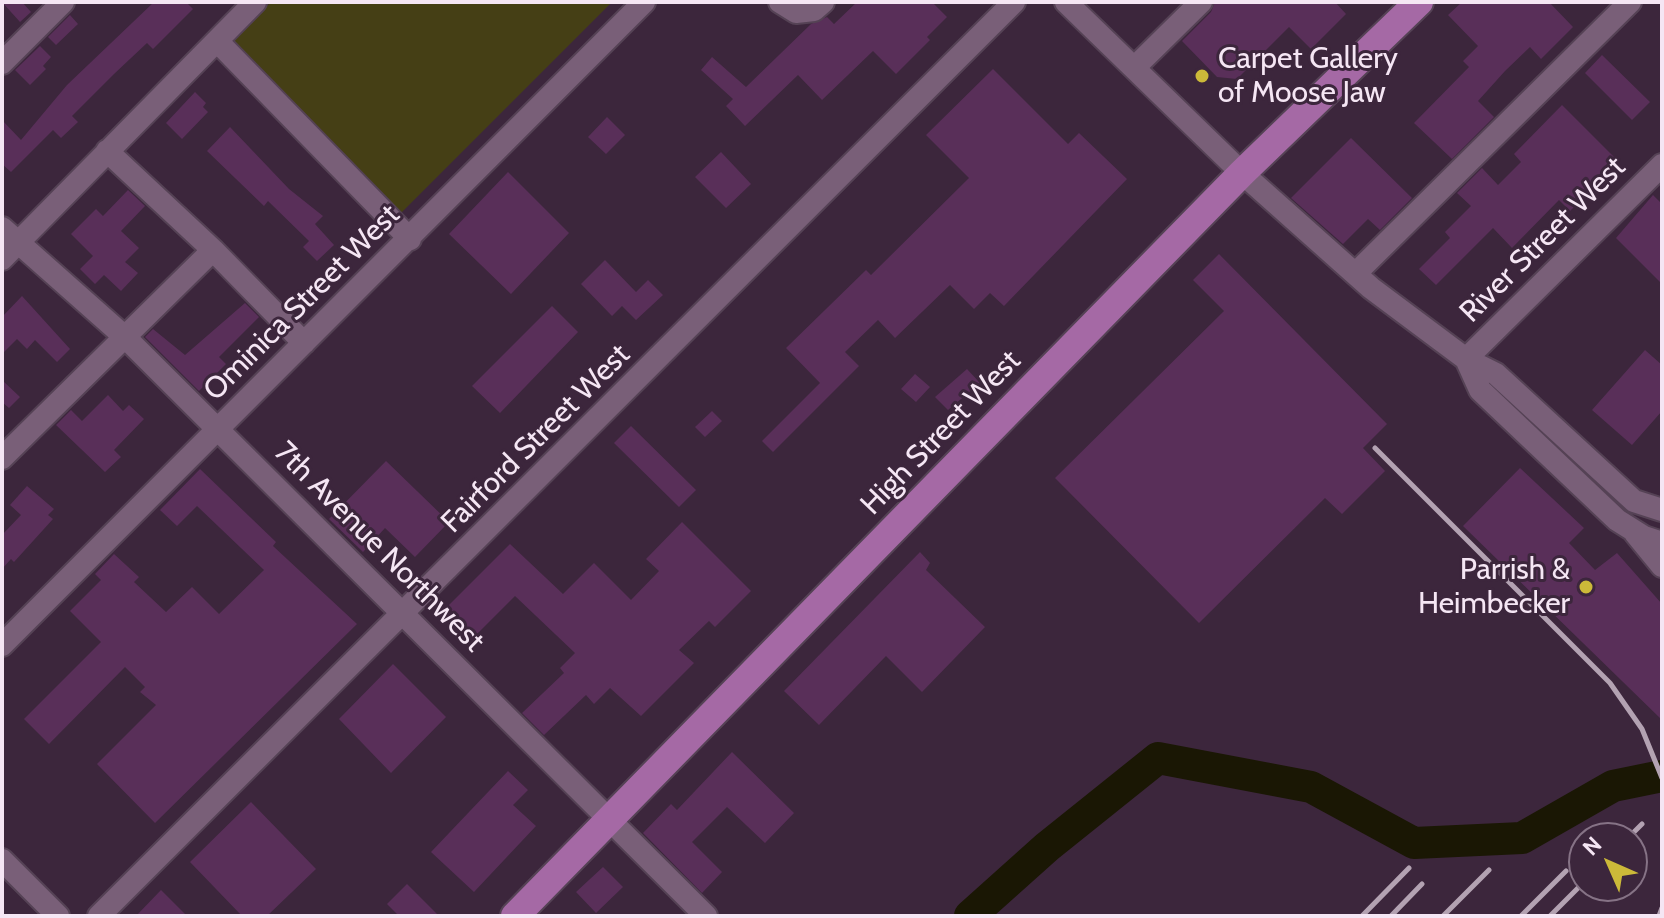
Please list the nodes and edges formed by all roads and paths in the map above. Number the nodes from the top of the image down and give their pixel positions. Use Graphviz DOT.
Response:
graph roads {
  1 [pos="63,2"];
  2 [pos="255,2"];
  3 [pos="644,2"];
  4 [pos="780,2"];
  5 [pos="823,2"];
  6 [pos="1014,2"];
  7 [pos="1066,2"];
  8 [pos="1201,2"];
  9 [pos="1419,2"];
  10 [pos="1630,2"];
  11 [pos="217,41"];
  12 [pos="2,63"];
  13 [pos="1134,68"];
  14 [pos="107,151"];
  15 [pos="1662,165"];
  16 [pos="1242,173"];
  17 [pos="410,239"];
  18 [pos="7,243"];
  19 [pos="213,250"];
  20 [pos="1357,272"];
  21 [pos="126,338"];
  22 [pos="304,343"];
  23 [pos="1466,359"];
  24 [pos="217,428"];
  25 [pos="2,458"];
  26 [pos="1652,508"];
  27 [pos="1635,532"];
  28 [pos="1662,543"];
  29 [pos="1662,566"];
  30 [pos="405,613"];
  31 [pos="2,645"];
  32 [pos="609,822"];
  33 [pos="2,860"];
  34 [pos="58,916"];
  35 [pos="99,916"];
  36 [pos="515,916"];
  37 [pos="706,916"];
  1 -- 12 [label="street"];
  2 -- 11 [label="street"];
  3 -- 17 [label="street, Ominica Street West"];
  4 -- 5 [label="street"];
  6 -- 30 [label="street, Fairford Street West"];
  7 -- 13 [label="street"];
  8 -- 13 [label="street"];
  9 -- 16 [label="main road, High Street West"];
  10 -- 20 [label="street"];
  11 -- 14 [label="street"];
  11 -- 17 [label="street"];
  13 -- 16 [label="street"];
  14 -- 18 [label="street"];
  14 -- 19 [label="street"];
  15 -- 23 [label="street, River Street West"];
  16 -- 20 [label="street"];
  16 -- 32 [label="main road, High Street West"];
  17 -- 22 [label="street, Ominica Street West"];
  18 -- 21 [label="street, 7th Avenue Northwest"];
  19 -- 21 [label="street"];
  19 -- 22 [label="street"];
  20 -- 23 [label="street"];
  21 -- 24 [label="street, 7th Avenue Northwest"];
  21 -- 25 [label="street"];
  22 -- 24 [label="street, Ominica Street West"];
  23 -- 26 [label="street"];
  23 -- 27 [label="street"];
  24 -- 30 [label="street, 7th Avenue Northwest"];
  24 -- 31 [label="street, Ominica Street West"];
  27 -- 28 [label="street"];
  27 -- 29 [label="street"];
  30 -- 32 [label="street, 7th Avenue Northwest"];
  30 -- 35 [label="street, Fairford Street West"];
  32 -- 36 [label="main road, High Street West"];
  32 -- 37 [label="street, 7th Avenue Northwest"];
  33 -- 34 [label="street"];
}
